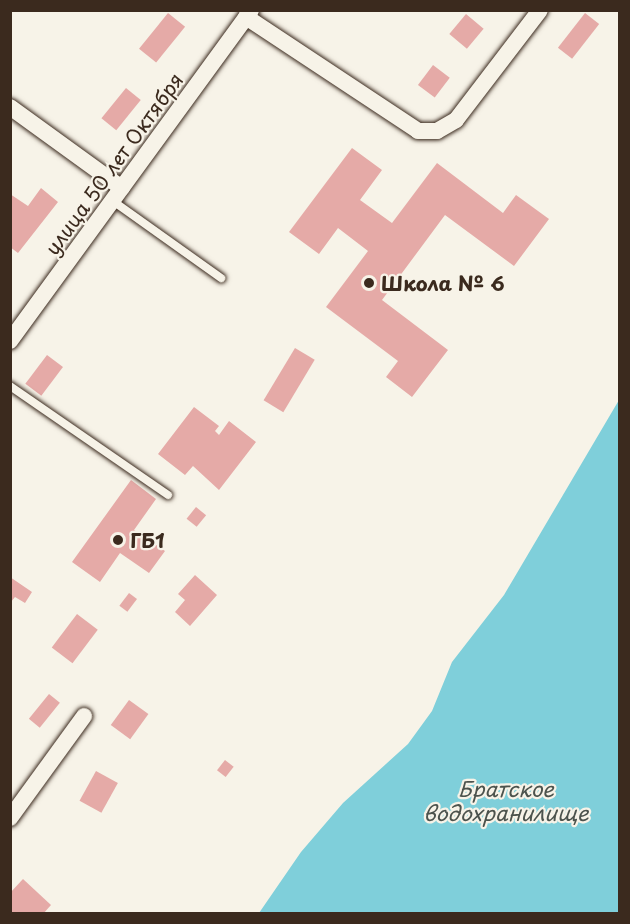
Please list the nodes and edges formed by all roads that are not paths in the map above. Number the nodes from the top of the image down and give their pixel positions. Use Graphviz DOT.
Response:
graph roads {
  1 [pos="540,10"];
  2 [pos="249,14"];
  3 [pos="10,107"];
  4 [pos="117,195"];
  5 [pos="221,278"];
  6 [pos="10,341"];
  7 [pos="10,386"];
  8 [pos="168,495"];
  9 [pos="84,716"];
  10 [pos="10,818"];
  1 -- 2 [label="street"];
  2 -- 4 [label="street, улица 50 лет Октября"];
  3 -- 4 [label="street"];
  4 -- 5 [label="lane"];
  4 -- 6 [label="street, улица 50 лет Октября"];
  7 -- 8 [label="lane"];
  9 -- 10 [label="street"];
}
